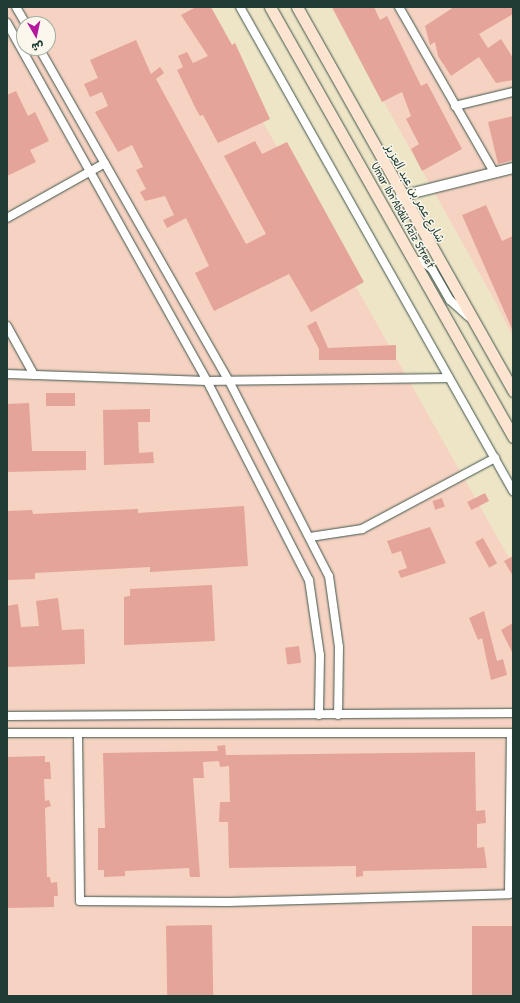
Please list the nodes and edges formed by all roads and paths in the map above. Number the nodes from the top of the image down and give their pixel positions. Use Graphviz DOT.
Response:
graph roads {
  1 [pos="16,7"];
  2 [pos="240,7"];
  3 [pos="270,7"];
  4 [pos="297,7"];
  5 [pos="399,7"];
  6 [pos="21,16"];
  7 [pos="7,23"];
  8 [pos="44,56"];
  9 [pos="513,92"];
  10 [pos="455,106"];
  11 [pos="105,163"];
  12 [pos="513,168"];
  13 [pos="90,171"];
  14 [pos="494,172"];
  15 [pos="401,196"];
  16 [pos="7,218"];
  17 [pos="413,261"];
  18 [pos="469,318"];
  19 [pos="7,326"];
  20 [pos="7,374"];
  21 [pos="34,375"];
  22 [pos="449,378"];
  23 [pos="207,381"];
  24 [pos="229,381"];
  25 [pos="513,391"];
  26 [pos="513,437"];
  27 [pos="495,458"];
  28 [pos="513,491"];
  29 [pos="310,537"];
  30 [pos="513,713"];
  31 [pos="320,715"];
  32 [pos="338,715"];
  33 [pos="7,716"];
  34 [pos="7,733"];
  35 [pos="512,733"];
  36 [pos="78,734"];
  1 -- 6 [label="street"];
  2 -- 22 [label="street"];
  3 -- 17 [label="main road, Umar Ibn Abdul Aziz Street"];
  4 -- 15 [label="main road, شارع عمر بن عبد العزيز"];
  5 -- 10 [label="street"];
  7 -- 13 [label="street"];
  8 -- 11 [label="street"];
  9 -- 10 [label="street"];
  10 -- 14 [label="street"];
  11 -- 13 [label="street"];
  11 -- 24 [label="street"];
  12 -- 14 [label="street"];
  13 -- 16 [label="street"];
  13 -- 23 [label="street"];
  14 -- 15 [label="street"];
  15 -- 18 [label="main road, شارع عمر بن عبد العزيز"];
  17 -- 18 [label="street"];
  17 -- 26 [label="main road, Umar Ibn Abdul Aziz Street"];
  18 -- 25 [label="main road, شارع عمر بن عبد العزيز"];
  19 -- 21 [label="street"];
  20 -- 21 [label="street"];
  21 -- 23 [label="street"];
  22 -- 24 [label="street"];
  22 -- 27 [label="street"];
  23 -- 24 [label="street"];
  23 -- 31 [label="street"];
  24 -- 29 [label="street"];
  27 -- 28 [label="street"];
  27 -- 29 [label="street"];
  29 -- 32 [label="street"];
  30 -- 32 [label="street"];
  31 -- 32 [label="street"];
  31 -- 33 [label="street"];
  34 -- 36 [label="street"];
  35 -- 36 [label="street"];
  35 -- 36 [label="street"];
}
